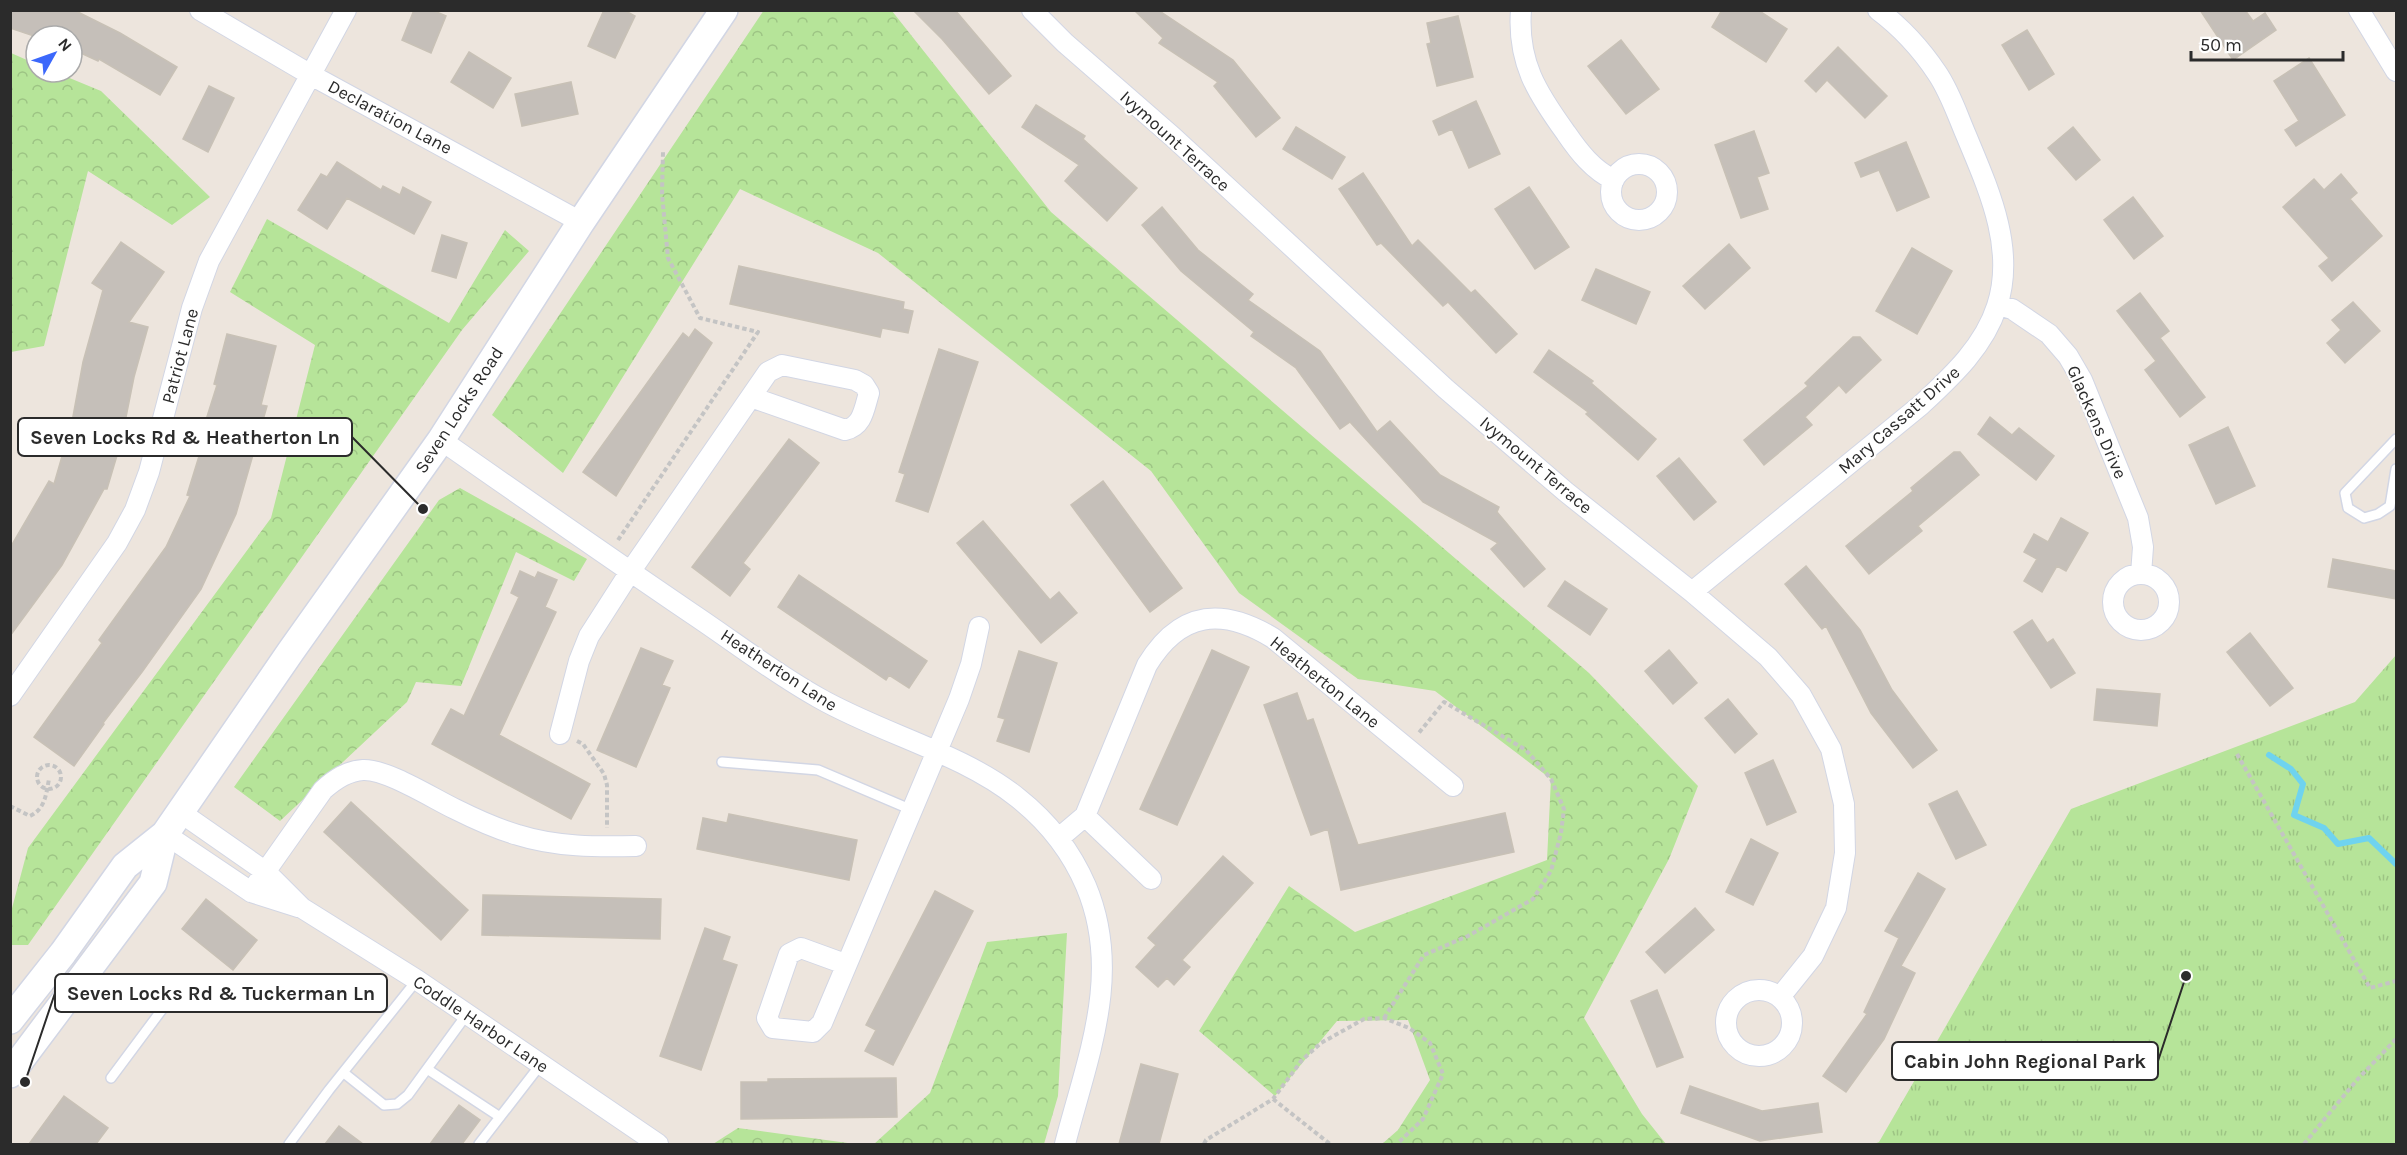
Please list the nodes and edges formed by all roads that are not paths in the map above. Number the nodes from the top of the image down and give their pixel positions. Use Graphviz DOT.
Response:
graph roads {
  1 [pos="200,10"];
  2 [pos="346,10"];
  3 [pos="724,10"];
  4 [pos="1032,10"];
  5 [pos="1521,10"];
  6 [pos="1878,10"];
  7 [pos="2359,10"];
  8 [pos="2397,71"];
  9 [pos="311,75"];
  10 [pos="1614,180"];
  11 [pos="581,222"];
  12 [pos="1998,305"];
  13 [pos="751,397"];
  14 [pos="2397,439"];
  15 [pos="441,440"];
  16 [pos="2397,469"];
  17 [pos="630,572"];
  18 [pos="2141,574"];
  19 [pos="1692,592"];
  20 [pos="978,627"];
  21 [pos="10,696"];
  22 [pos="560,734"];
  23 [pos="936,752"];
  24 [pos="722,762"];
  25 [pos="1453,786"];
  26 [pos="912,810"];
  27 [pos="1085,816"];
  28 [pos="173,823"];
  29 [pos="1059,838"];
  30 [pos="636,846"];
  31 [pos="266,872"];
  32 [pos="1151,879"];
  33 [pos="252,892"];
  34 [pos="302,908"];
  35 [pos="845,964"];
  36 [pos="184,980"];
  37 [pos="417,980"];
  38 [pos="1780,998"];
  39 [pos="467,1014"];
  40 [pos="10,1020"];
  41 [pos="541,1064"];
  42 [pos="427,1069"];
  43 [pos="344,1073"];
  44 [pos="10,1074"];
  45 [pos="111,1078"];
  46 [pos="500,1117"];
  47 [pos="289,1144"];
  48 [pos="478,1144"];
  49 [pos="658,1144"];
  50 [pos="1065,1144"];
  1 -- 9 [label="street, Declaration Lane"];
  2 -- 9 [label="street, Patriot Lane"];
  3 -- 11 [label="main road, Seven Locks Road"];
  4 -- 19 [label="street, Ivymount Terrace"];
  5 -- 10 [label="street"];
  6 -- 12 [label="street, Mary Cassatt Drive"];
  7 -- 8 [label="street"];
  9 -- 11 [label="street, Declaration Lane"];
  9 -- 21 [label="street, Patriot Lane"];
  11 -- 15 [label="main road, Seven Locks Road"];
  12 -- 18 [label="street, Glackens Drive"];
  12 -- 19 [label="street, Mary Cassatt Drive"];
  13 -- 13 [label="street"];
  13 -- 17 [label="street"];
  14 -- 16 [label="lane"];
  15 -- 17 [label="street, Heatherton Lane"];
  15 -- 28 [label="main road, Seven Locks Road"];
  17 -- 22 [label="street"];
  17 -- 23 [label="street, Heatherton Lane"];
  19 -- 38 [label="street, Ivymount Terrace"];
  20 -- 23 [label="street"];
  23 -- 26 [label="street"];
  23 -- 29 [label="street, Heatherton Lane"];
  24 -- 26 [label="lane"];
  25 -- 27 [label="street, Heatherton Lane"];
  26 -- 35 [label="street"];
  27 -- 29 [label="street, Heatherton Lane"];
  27 -- 32 [label="street"];
  28 -- 31 [label="street, Coddle Harbor Lane"];
  28 -- 33 [label="street, Coddle Harbor Lane"];
  28 -- 40 [label="main road, Seven Locks Road"];
  28 -- 44 [label="main road, Seven Locks Road"];
  29 -- 50 [label="street, Heatherton Lane"];
  30 -- 31 [label="street"];
  31 -- 33 [label="street"];
  31 -- 34 [label="street, Coddle Harbor Lane"];
  33 -- 34 [label="street, Coddle Harbor Lane"];
  34 -- 37 [label="street, Coddle Harbor Lane"];
  35 -- 35 [label="street"];
  36 -- 45 [label="lane"];
  37 -- 39 [label="street, Coddle Harbor Lane"];
  37 -- 43 [label="lane"];
  39 -- 41 [label="street, Coddle Harbor Lane"];
  39 -- 42 [label="lane"];
  41 -- 46 [label="lane"];
  41 -- 49 [label="street, Coddle Harbor Lane"];
  42 -- 43 [label="lane"];
  42 -- 46 [label="lane"];
  43 -- 47 [label="lane"];
  46 -- 48 [label="lane"];
}
